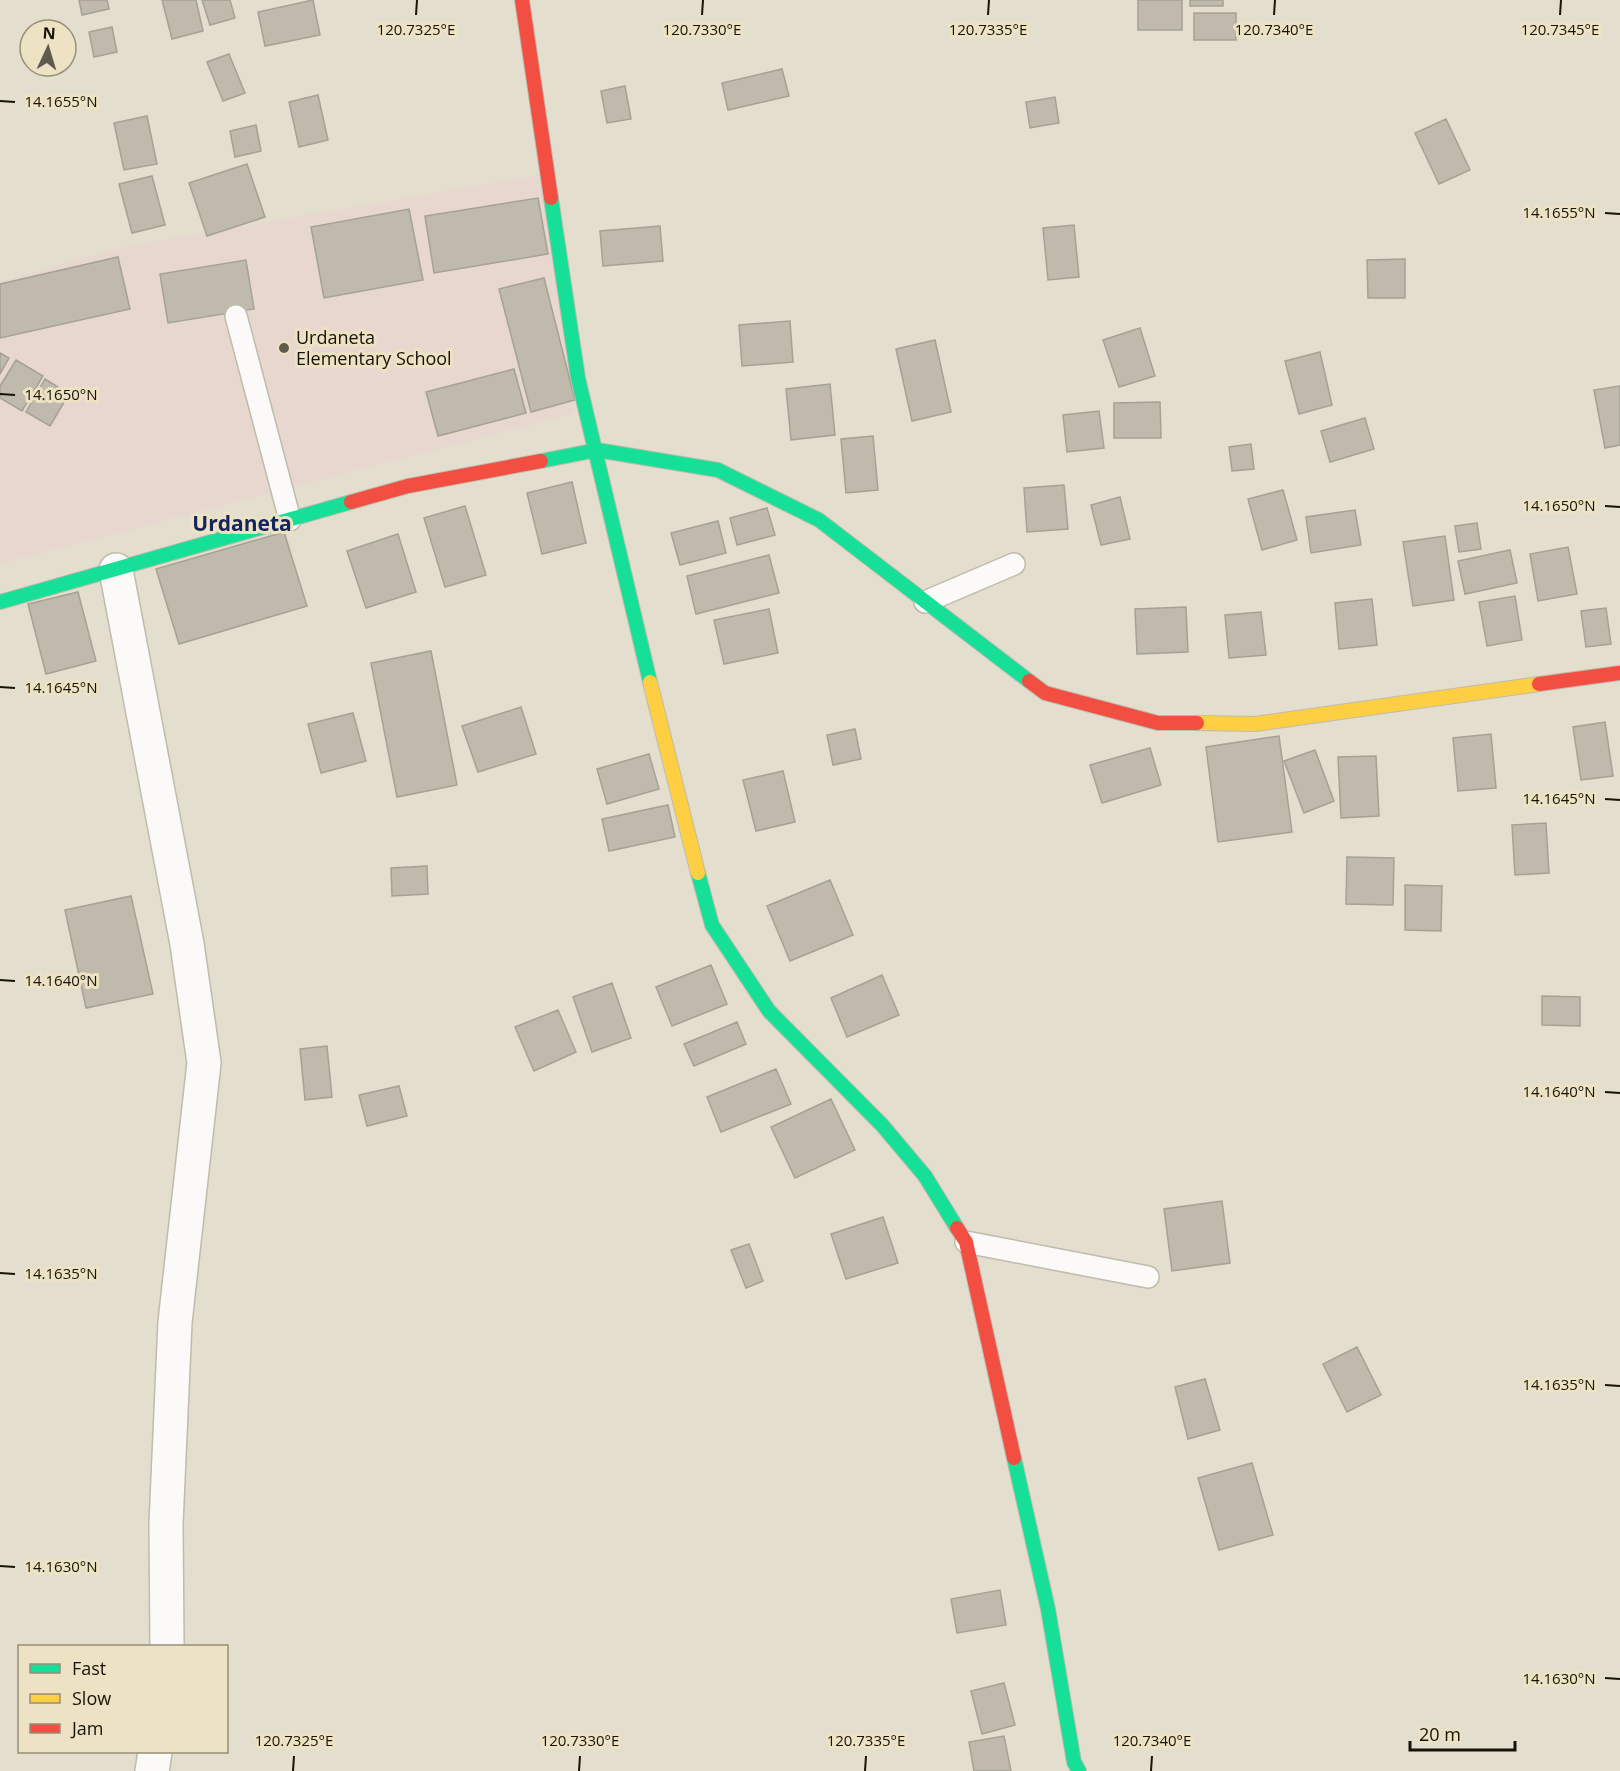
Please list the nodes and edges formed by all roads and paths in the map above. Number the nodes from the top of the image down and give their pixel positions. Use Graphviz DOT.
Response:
graph roads {
  1 [pos="522,0"];
  2 [pos="236,316"];
  3 [pos="597,450"];
  4 [pos="290,520"];
  5 [pos="1014,564"];
  6 [pos="116,570"];
  7 [pos="0,602"];
  8 [pos="925,602"];
  9 [pos="1620,673"];
  10 [pos="966,1242"];
  11 [pos="1148,1277"];
  12 [pos="167,1645"];
  13 [pos="155,1753"];
  14 [pos="1075,1768"];
  15 [pos="152,1771"];
  1 -- 3 [label="street"];
  2 -- 4 [label="lane"];
  3 -- 4 [label="street"];
  3 -- 8 [label="street"];
  3 -- 10 [label="street"];
  4 -- 6 [label="street"];
  5 -- 8 [label="lane"];
  6 -- 7 [label="street"];
  6 -- 12 [label="street"];
  8 -- 9 [label="street"];
  10 -- 11 [label="lane"];
  10 -- 14 [label="street"];
  13 -- 15 [label="street"];
}
